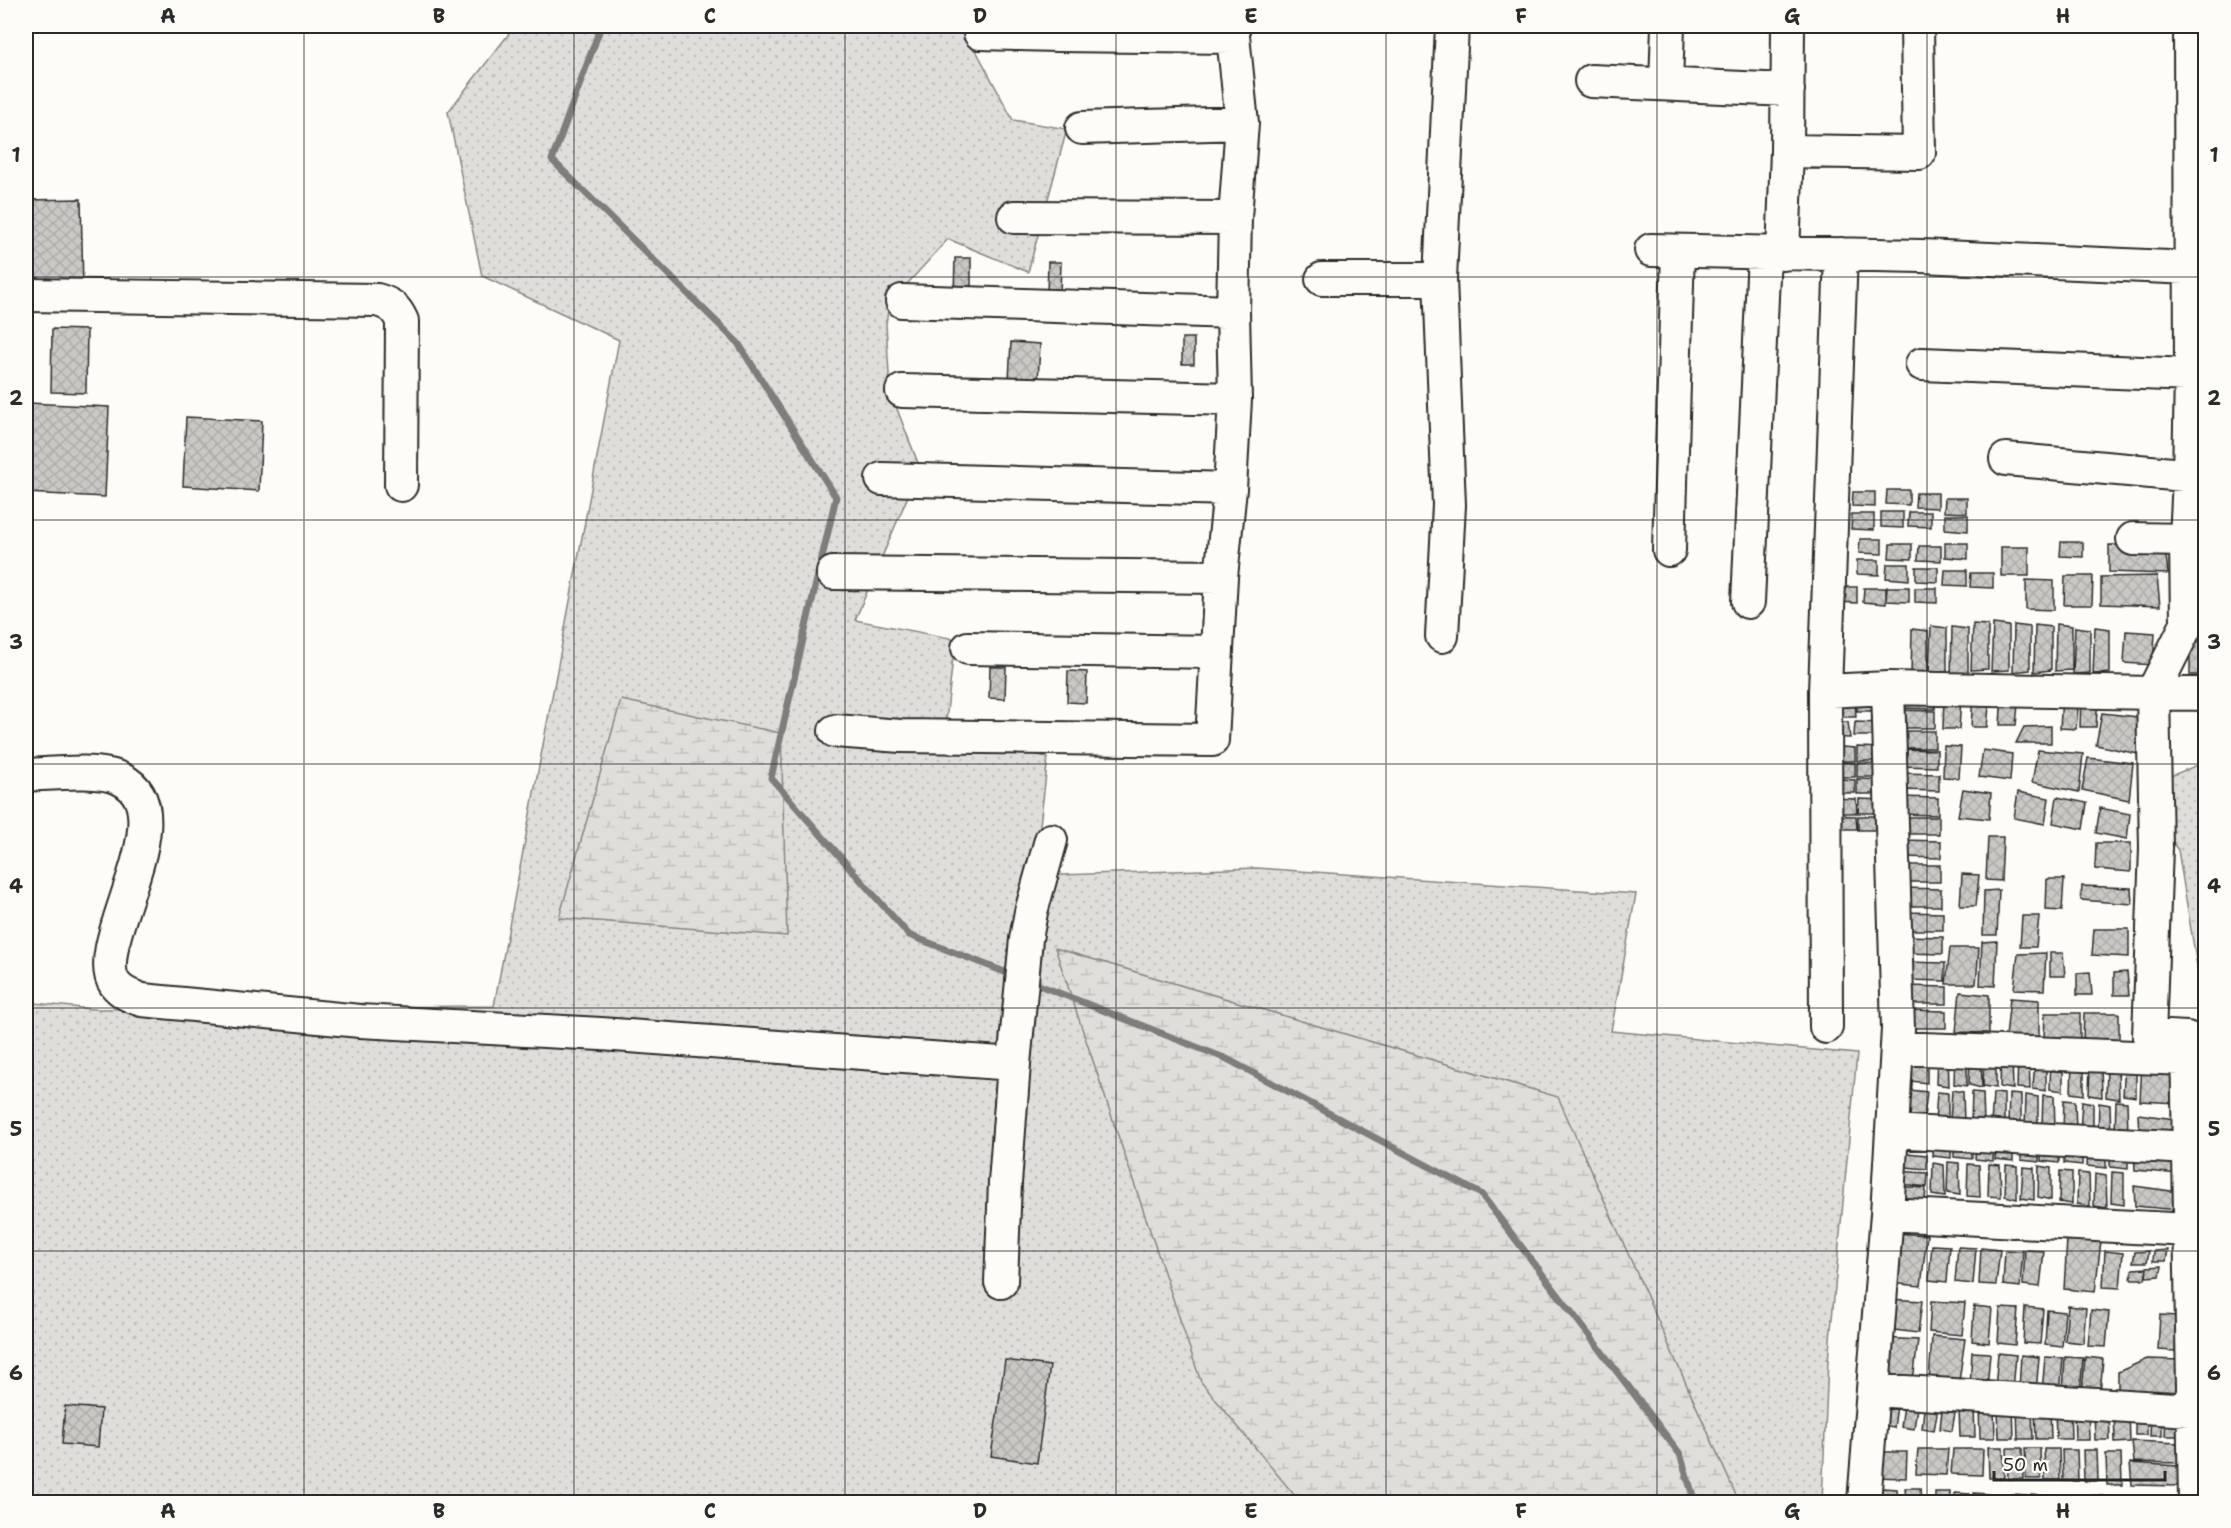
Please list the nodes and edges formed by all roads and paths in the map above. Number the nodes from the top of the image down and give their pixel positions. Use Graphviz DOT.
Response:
graph roads {
  1 [pos="979,26"];
  2 [pos="1452,26"];
  3 [pos="1668,26"];
  4 [pos="1788,26"];
  5 [pos="1917,26"];
  6 [pos="2190,26"];
  7 [pos="1060,30"];
  8 [pos="1232,31"];
  9 [pos="1591,81"];
  10 [pos="1666,84"];
  11 [pos="1788,90"];
  12 [pos="1242,123"];
  13 [pos="1082,128"];
  14 [pos="1787,151"];
  15 [pos="1014,217"];
  16 [pos="1235,218"];
  17 [pos="2198,229"];
  18 [pos="1773,254"];
  19 [pos="1841,254"];
  20 [pos="2191,268"];
  21 [pos="1322,279"];
  22 [pos="1440,279"];
  23 [pos="26,295"];
  24 [pos="903,301"];
  25 [pos="1233,312"];
  26 [pos="1922,364"];
  27 [pos="2191,375"];
  28 [pos="902,390"];
  29 [pos="1235,399"];
  30 [pos="2006,459"];
  31 [pos="2197,477"];
  32 [pos="882,479"];
  33 [pos="400,485"];
  34 [pos="1230,489"];
  35 [pos="2133,539"];
  36 [pos="1670,550"];
  37 [pos="2193,551"];
  38 [pos="833,573"];
  39 [pos="1221,577"];
  40 [pos="1748,602"];
  41 [pos="1442,636"];
  42 [pos="968,648"];
  43 [pos="1216,652"];
  44 [pos="1888,688"];
  45 [pos="1825,691"];
  46 [pos="2153,692"];
  47 [pos="2205,694"];
  48 [pos="835,731"];
  49 [pos="26,775"];
  50 [pos="1051,840"];
  51 [pos="1826,1028"];
  52 [pos="1897,1048"];
  53 [pos="2187,1059"];
  54 [pos="1014,1064"];
  55 [pos="1892,1131"];
  56 [pos="2189,1148"];
  57 [pos="1887,1214"];
  58 [pos="2195,1249"];
  59 [pos="1001,1282"];
  60 [pos="1873,1390"];
  61 [pos="2199,1411"];
  62 [pos="1864,1503"];
  63 [pos="2194,1503"];
  1 -- 7 [label="street"];
  2 -- 22 [label="street"];
  3 -- 10 [label="street"];
  4 -- 11 [label="street"];
  5 -- 14 [label="street"];
  6 -- 17 [label="street"];
  7 -- 8 [label="street"];
  8 -- 12 [label="street"];
  9 -- 10 [label="street"];
  10 -- 11 [label="street"];
  11 -- 14 [label="street"];
  12 -- 13 [label="street"];
  12 -- 16 [label="street"];
  14 -- 18 [label="street"];
  15 -- 16 [label="street"];
  16 -- 25 [label="street"];
  17 -- 20 [label="street"];
  18 -- 19 [label="street"];
  18 -- 36 [label="street"];
  18 -- 40 [label="street"];
  19 -- 20 [label="street"];
  19 -- 45 [label="street"];
  20 -- 27 [label="street"];
  21 -- 22 [label="street"];
  22 -- 41 [label="street"];
  23 -- 33 [label="street"];
  24 -- 25 [label="street"];
  25 -- 29 [label="street"];
  26 -- 27 [label="street"];
  27 -- 31 [label="street"];
  28 -- 29 [label="street"];
  29 -- 34 [label="street"];
  30 -- 31 [label="street"];
  31 -- 37 [label="street"];
  32 -- 34 [label="street"];
  34 -- 39 [label="street"];
  35 -- 37 [label="street"];
  37 -- 46 [label="street"];
  38 -- 39 [label="street"];
  39 -- 43 [label="street"];
  42 -- 43 [label="street"];
  43 -- 48 [label="street"];
  44 -- 45 [label="street"];
  44 -- 46 [label="street"];
  44 -- 52 [label="street"];
  45 -- 51 [label="street"];
  46 -- 47 [label="street"];
  46 -- 53 [label="street"];
  49 -- 54 [label="street"];
  50 -- 54 [label="street"];
  52 -- 53 [label="street"];
  52 -- 55 [label="street"];
  53 -- 56 [label="street"];
  54 -- 59 [label="street"];
  55 -- 56 [label="street"];
  55 -- 57 [label="street"];
  56 -- 58 [label="street"];
  57 -- 58 [label="street"];
  57 -- 60 [label="street"];
  58 -- 61 [label="street"];
  60 -- 61 [label="street"];
  60 -- 62 [label="street"];
  61 -- 63 [label="street"];
}
